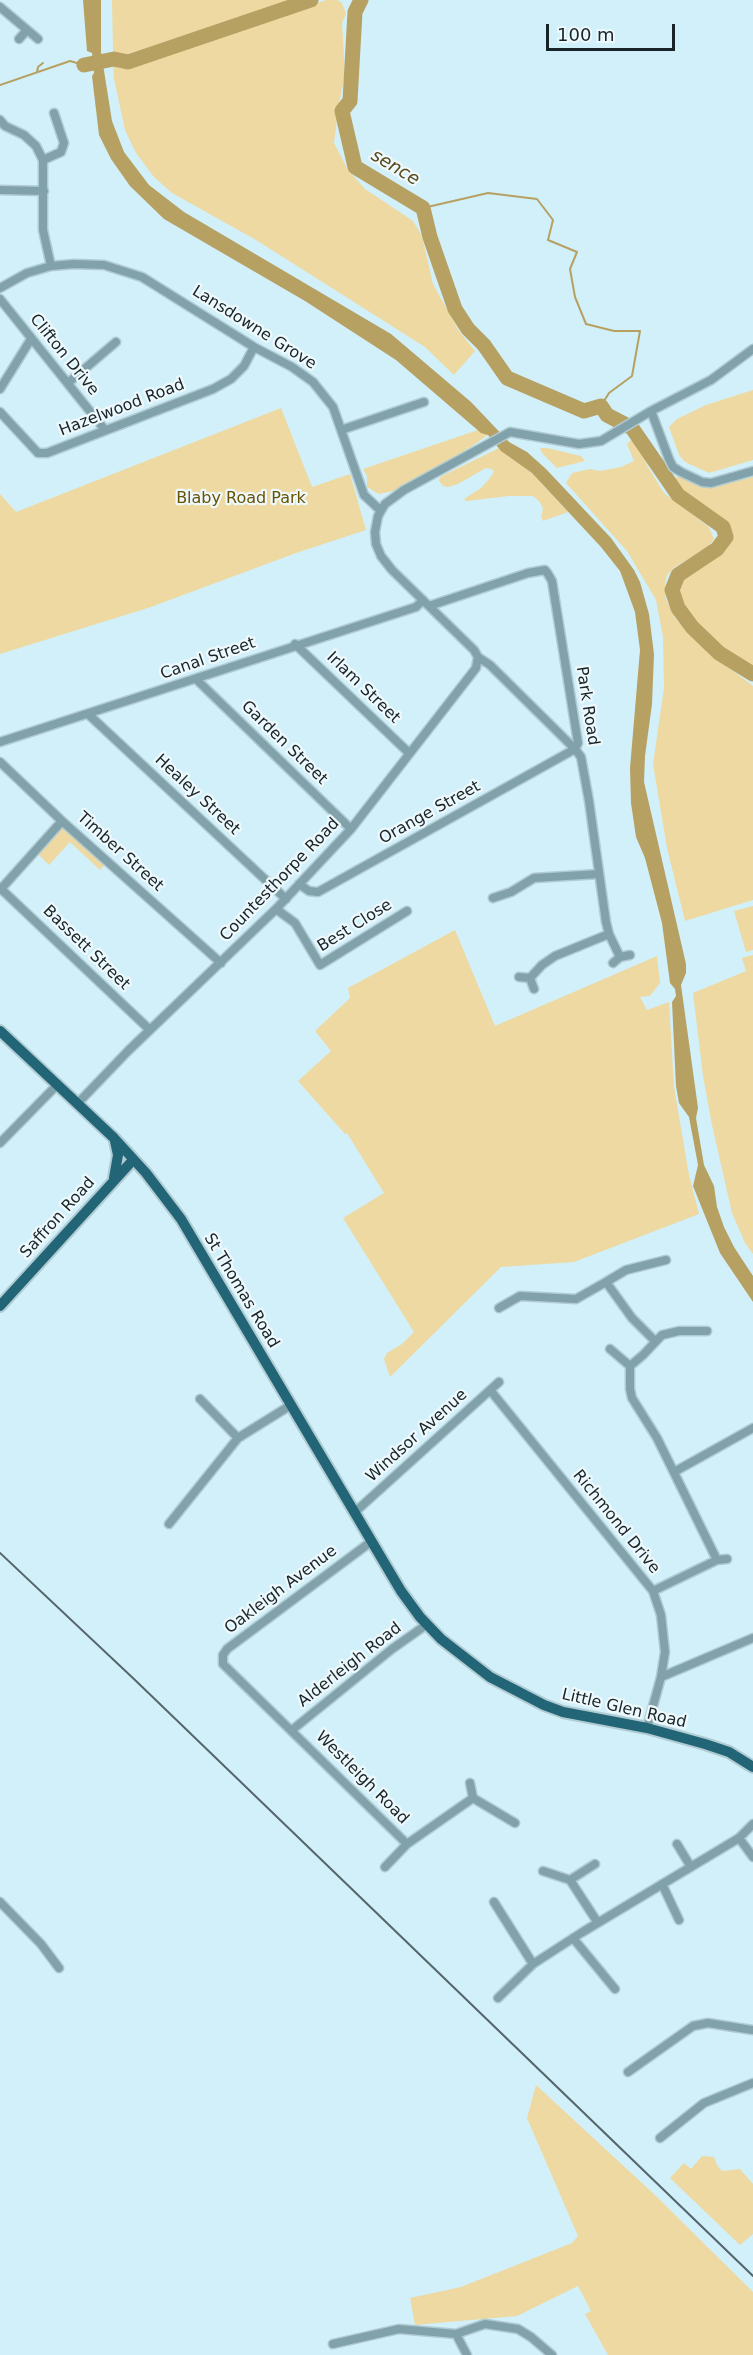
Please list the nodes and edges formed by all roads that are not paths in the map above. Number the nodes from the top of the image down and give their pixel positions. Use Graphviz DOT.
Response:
graph roads {
  1 [pos="0,7"];
  2 [pos="27,30"];
  3 [pos="19,39"];
  4 [pos="38,39"];
  5 [pos="54,112"];
  6 [pos="0,120"];
  7 [pos="43,160"];
  8 [pos="0,190"];
  9 [pos="44,191"];
  10 [pos="51,266"];
  11 [pos="0,288"];
  12 [pos="0,299"];
  13 [pos="31,339"];
  14 [pos="116,342"];
  15 [pos="254,347"];
  16 [pos="753,349"];
  17 [pos="68,383"];
  18 [pos="0,389"];
  19 [pos="424,402"];
  20 [pos="651,411"];
  21 [pos="0,412"];
  22 [pos="105,430"];
  23 [pos="341,430"];
  24 [pos="753,471"];
  25 [pos="380,510"];
  26 [pos="540,571"];
  27 [pos="426,603"];
  28 [pos="295,645"];
  29 [pos="478,657"];
  30 [pos="196,680"];
  31 [pos="88,714"];
  32 [pos="0,742"];
  33 [pos="575,749"];
  34 [pos="409,753"];
  35 [pos="0,762"];
  36 [pos="62,821"];
  37 [pos="351,829"];
  38 [pos="599,874"];
  39 [pos="299,884"];
  40 [pos="0,889"];
  41 [pos="286,898"];
  42 [pos="493,898"];
  43 [pos="276,909"];
  44 [pos="407,911"];
  45 [pos="609,934"];
  46 [pos="630,955"];
  47 [pos="221,963"];
  48 [pos="519,977"];
  49 [pos="530,978"];
  50 [pos="534,989"];
  51 [pos="150,1030"];
  52 [pos="0,1031"];
  53 [pos="58,1084"];
  54 [pos="78,1103"];
  55 [pos="114,1138"];
  56 [pos="0,1143"];
  57 [pos="133,1160"];
  58 [pos="114,1178"];
  59 [pos="666,1260"];
  60 [pos="606,1282"];
  61 [pos="0,1306"];
  62 [pos="499,1308"];
  63 [pos="707,1331"];
  64 [pos="655,1341"];
  65 [pos="610,1349"];
  66 [pos="630,1366"];
  67 [pos="499,1382"];
  68 [pos="490,1390"];
  69 [pos="200,1399"];
  70 [pos="291,1405"];
  71 [pos="753,1428"];
  72 [pos="238,1438"];
  73 [pos="674,1472"];
  74 [pos="355,1512"];
  75 [pos="169,1524"];
  76 [pos="372,1541"];
  77 [pos="727,1559"];
  78 [pos="717,1560"];
  79 [pos="653,1591"];
  80 [pos="426,1625"];
  81 [pos="753,1638"];
  82 [pos="228,1670"];
  83 [pos="661,1677"];
  84 [pos="647,1728"];
  85 [pos="292,1730"];
  86 [pos="753,1767"];
  87 [pos="470,1783"];
  88 [pos="473,1798"];
  89 [pos="515,1823"];
  90 [pos="753,1824"];
  91 [pos="739,1838"];
  92 [pos="407,1844"];
  93 [pos="677,1844"];
  94 [pos="753,1857"];
  95 [pos="595,1864"];
  96 [pos="385,1867"];
  97 [pos="691,1867"];
  98 [pos="543,1871"];
  99 [pos="570,1880"];
  100 [pos="663,1884"];
  101 [pos="0,1902"];
  102 [pos="494,1902"];
  103 [pos="679,1920"];
  104 [pos="597,1923"];
  105 [pos="573,1938"];
  106 [pos="533,1964"];
  107 [pos="59,1968"];
  108 [pos="615,1989"];
  109 [pos="498,1998"];
  110 [pos="753,2030"];
  111 [pos="628,2072"];
  112 [pos="753,2083"];
  113 [pos="660,2138"];
  114 [pos="456,2334"];
  115 [pos="333,2344"];
  116 [pos="466,2355"];
  117 [pos="552,2355"];
  1 -- 2 [label="street"];
  2 -- 3 [label="street"];
  2 -- 4 [label="street"];
  5 -- 7 [label="street"];
  6 -- 7 [label="street"];
  7 -- 9 [label="street"];
  8 -- 9 [label="street"];
  9 -- 10 [label="street"];
  10 -- 11 [label="street, Lansdowne Grove"];
  10 -- 15 [label="street, Lansdowne Grove"];
  12 -- 13 [label="street, Clifton Drive"];
  13 -- 17 [label="street, Clifton Drive"];
  13 -- 18 [label="street"];
  14 -- 17 [label="street"];
  15 -- 22 [label="street, Hazelwood Road"];
  15 -- 23 [label="street, Lansdowne Grove"];
  16 -- 20 [label="street"];
  17 -- 22 [label="street, Clifton Drive"];
  19 -- 23 [label="street"];
  20 -- 24 [label="street"];
  20 -- 25 [label="street"];
  21 -- 22 [label="street, Hazelwood Road"];
  23 -- 25 [label="street, Lansdowne Grove"];
  25 -- 27 [label="street"];
  26 -- 27 [label="street, Canal Street"];
  26 -- 33 [label="street, Park Road"];
  27 -- 28 [label="street, Canal Street"];
  27 -- 29 [label="street"];
  28 -- 30 [label="street, Canal Street"];
  28 -- 34 [label="street, Irlam Street"];
  29 -- 33 [label="street"];
  29 -- 34 [label="street, Countesthorpe Road"];
  30 -- 31 [label="street, Canal Street"];
  30 -- 37 [label="street, Garden Street"];
  31 -- 32 [label="street, Canal Street"];
  31 -- 41 [label="street, Healey Street"];
  33 -- 38 [label="street, Park Road"];
  33 -- 39 [label="street, Orange Street"];
  34 -- 37 [label="street, Countesthorpe Road"];
  35 -- 36 [label="street, Timber Street"];
  36 -- 40 [label="street"];
  36 -- 47 [label="street, Timber Street"];
  37 -- 39 [label="street, Countesthorpe Road"];
  38 -- 42 [label="street"];
  38 -- 45 [label="street, Park Road"];
  39 -- 41 [label="street, Countesthorpe Road"];
  40 -- 51 [label="street, Bassett Street"];
  41 -- 43 [label="street, Countesthorpe Road"];
  43 -- 44 [label="street, Best Close"];
  43 -- 47 [label="street, Countesthorpe Road"];
  45 -- 46 [label="street, Park Road"];
  45 -- 49 [label="street"];
  47 -- 51 [label="street, Countesthorpe Road"];
  48 -- 49 [label="street"];
  49 -- 50 [label="street"];
  51 -- 54 [label="street, Countesthorpe Road"];
  52 -- 53 [label="main road, St Thomas Road"];
  53 -- 54 [label="main road, St Thomas Road"];
  53 -- 56 [label="street"];
  54 -- 55 [label="main road, St Thomas Road"];
  55 -- 57 [label="main road, St Thomas Road"];
  55 -- 58 [label="main road, Saffron Road"];
  57 -- 58 [label="main road, Saffron Road"];
  57 -- 70 [label="main road, St Thomas Road"];
  58 -- 61 [label="main road, Saffron Road"];
  59 -- 60 [label="street"];
  60 -- 62 [label="street"];
  60 -- 64 [label="street"];
  63 -- 64 [label="street"];
  64 -- 66 [label="street"];
  65 -- 66 [label="street"];
  66 -- 73 [label="street"];
  67 -- 68 [label="street, Windsor Avenue"];
  68 -- 74 [label="street, Windsor Avenue"];
  68 -- 79 [label="street, Richmond Drive"];
  69 -- 72 [label="street"];
  70 -- 72 [label="street"];
  70 -- 74 [label="main road, St Thomas Road"];
  71 -- 73 [label="street"];
  72 -- 75 [label="street"];
  73 -- 78 [label="street"];
  74 -- 76 [label="main road, Little Glen Road"];
  76 -- 80 [label="main road, Little Glen Road"];
  76 -- 82 [label="street, Oakleigh Avenue"];
  77 -- 78 [label="street"];
  78 -- 79 [label="street"];
  79 -- 83 [label="street, Richmond Drive"];
  80 -- 84 [label="main road, Little Glen Road"];
  80 -- 85 [label="street, Alderleigh Road"];
  81 -- 83 [label="street"];
  82 -- 85 [label="street, Westleigh Road"];
  83 -- 84 [label="street, Richmond Drive"];
  84 -- 86 [label="main road, Little Glen Road"];
  85 -- 92 [label="street, Westleigh Road"];
  87 -- 88 [label="street"];
  88 -- 89 [label="street"];
  88 -- 92 [label="street, Westleigh Road"];
  90 -- 91 [label="street"];
  91 -- 94 [label="street"];
  91 -- 97 [label="street"];
  92 -- 96 [label="street"];
  93 -- 97 [label="street"];
  95 -- 99 [label="street"];
  97 -- 100 [label="street"];
  98 -- 99 [label="street"];
  99 -- 104 [label="street"];
  100 -- 103 [label="street"];
  100 -- 104 [label="street"];
  101 -- 107 [label="street"];
  102 -- 106 [label="street"];
  104 -- 105 [label="street"];
  105 -- 106 [label="street"];
  105 -- 108 [label="street"];
  106 -- 109 [label="street"];
  110 -- 111 [label="street"];
  112 -- 113 [label="street"];
  114 -- 115 [label="street"];
  114 -- 116 [label="street"];
  114 -- 117 [label="street"];
}
